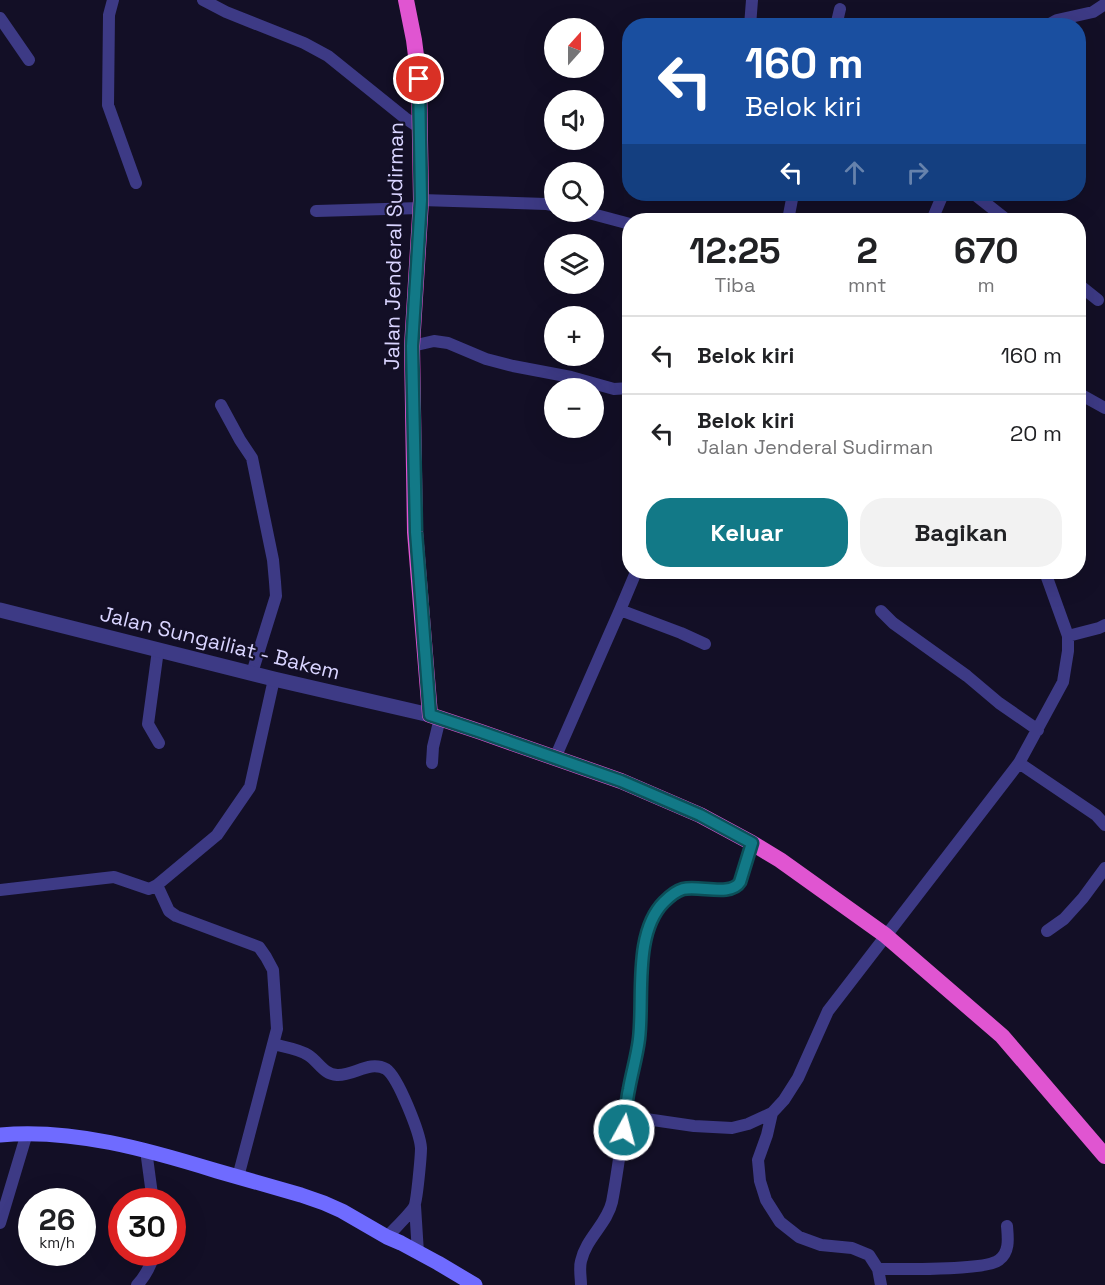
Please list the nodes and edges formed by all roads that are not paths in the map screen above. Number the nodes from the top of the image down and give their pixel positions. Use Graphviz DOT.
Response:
graph roads {
  1 [pos="113,0"];
  2 [pos="203,0"];
  3 [pos="406,0"];
  4 [pos="752,0"];
  5 [pos="1105,4"];
  6 [pos="840,9"];
  7 [pos="0,18"];
  8 [pos="751,18"];
  9 [pos="838,18"];
  10 [pos="1066,18"];
  11 [pos="29,60"];
  12 [pos="420,128"];
  13 [pos="136,183"];
  14 [pos="983,201"];
  15 [pos="421,204"];
  16 [pos="544,204"];
  17 [pos="316,211"];
  18 [pos="998,213"];
  19 [pos="604,217"];
  20 [pos="622,222"];
  21 [pos="1086,290"];
  22 [pos="1098,300"];
  23 [pos="412,346"];
  24 [pos="622,388"];
  25 [pos="1086,397"];
  26 [pos="221,405"];
  27 [pos="1105,408"];
  28 [pos="633,579"];
  29 [pos="1048,579"];
  30 [pos="0,610"];
  31 [pos="620,610"];
  32 [pos="881,611"];
  33 [pos="1105,625"];
  34 [pos="1068,636"];
  35 [pos="705,644"];
  36 [pos="158,650"];
  37 [pos="252,673"];
  38 [pos="274,679"];
  39 [pos="435,716"];
  40 [pos="1038,730"];
  41 [pos="159,742"];
  42 [pos="555,758"];
  43 [pos="432,763"];
  44 [pos="1019,763"];
  45 [pos="1105,825"];
  46 [pos="752,843"];
  47 [pos="1105,868"];
  48 [pos="158,885"];
  49 [pos="0,890"];
  50 [pos="1047,931"];
  51 [pos="885,935"];
  52 [pos="273,1044"];
  53 [pos="772,1113"];
  54 [pos="626,1118"];
  55 [pos="27,1133"];
  56 [pos="0,1135"];
  57 [pos="146,1150"];
  58 [pos="1103,1150"];
  59 [pos="238,1177"];
  60 [pos="151,1188"];
  61 [pos="415,1206"];
  62 [pos="0,1223"];
  63 [pos="1007,1226"];
  64 [pos="387,1238"];
  65 [pos="418,1253"];
  66 [pos="149,1266"];
  67 [pos="878,1269"];
  68 [pos="137,1285"];
  69 [pos="473,1285"];
  70 [pos="581,1285"];
  71 [pos="881,1285"];
  1 -- 13 [label="street"];
  2 -- 12 [label="street"];
  3 -- 12 [label="highway, Jalan Jenderal Sudirman"];
  4 -- 8 [label="street"];
  5 -- 10 [label="street"];
  6 -- 9 [label="street"];
  7 -- 11 [label="street"];
  12 -- 15 [label="highway, Jalan Jenderal Sudirman"];
  14 -- 18 [label="street"];
  15 -- 16 [label="street"];
  15 -- 17 [label="street"];
  15 -- 23 [label="highway, Jalan Jenderal Sudirman"];
  19 -- 20 [label="street"];
  21 -- 22 [label="street"];
  23 -- 24 [label="street"];
  23 -- 39 [label="highway, Jalan Jenderal Sudirman"];
  25 -- 27 [label="street"];
  26 -- 37 [label="street"];
  28 -- 31 [label="street"];
  29 -- 34 [label="street"];
  30 -- 36 [label="street, Jalan Sungailiat - Bakem"];
  31 -- 35 [label="street"];
  31 -- 42 [label="street"];
  32 -- 40 [label="street"];
  33 -- 34 [label="street"];
  34 -- 40 [label="street"];
  36 -- 37 [label="street, Jalan Sungailiat - Bakem"];
  36 -- 41 [label="street"];
  37 -- 38 [label="street, Jalan Sungailiat - Bakem"];
  38 -- 39 [label="street, Jalan Sungailiat - Bakem"];
  38 -- 48 [label="street"];
  39 -- 42 [label="highway"];
  39 -- 43 [label="street"];
  40 -- 44 [label="street"];
  42 -- 46 [label="highway"];
  44 -- 45 [label="street"];
  44 -- 51 [label="street"];
  46 -- 51 [label="highway"];
  46 -- 54 [label="street"];
  47 -- 50 [label="street"];
  48 -- 49 [label="street"];
  48 -- 52 [label="street"];
  51 -- 53 [label="street"];
  51 -- 58 [label="highway"];
  52 -- 59 [label="street"];
  52 -- 61 [label="street"];
  53 -- 54 [label="street"];
  53 -- 67 [label="street"];
  54 -- 70 [label="street"];
  55 -- 56 [label="main road"];
  55 -- 57 [label="main road"];
  55 -- 62 [label="street"];
  57 -- 59 [label="main road"];
  57 -- 60 [label="street"];
  59 -- 64 [label="main road"];
  61 -- 64 [label="street"];
  61 -- 65 [label="street"];
  63 -- 67 [label="street"];
  64 -- 65 [label="main road"];
  65 -- 69 [label="main road"];
  66 -- 68 [label="street"];
  67 -- 71 [label="street"];
}
